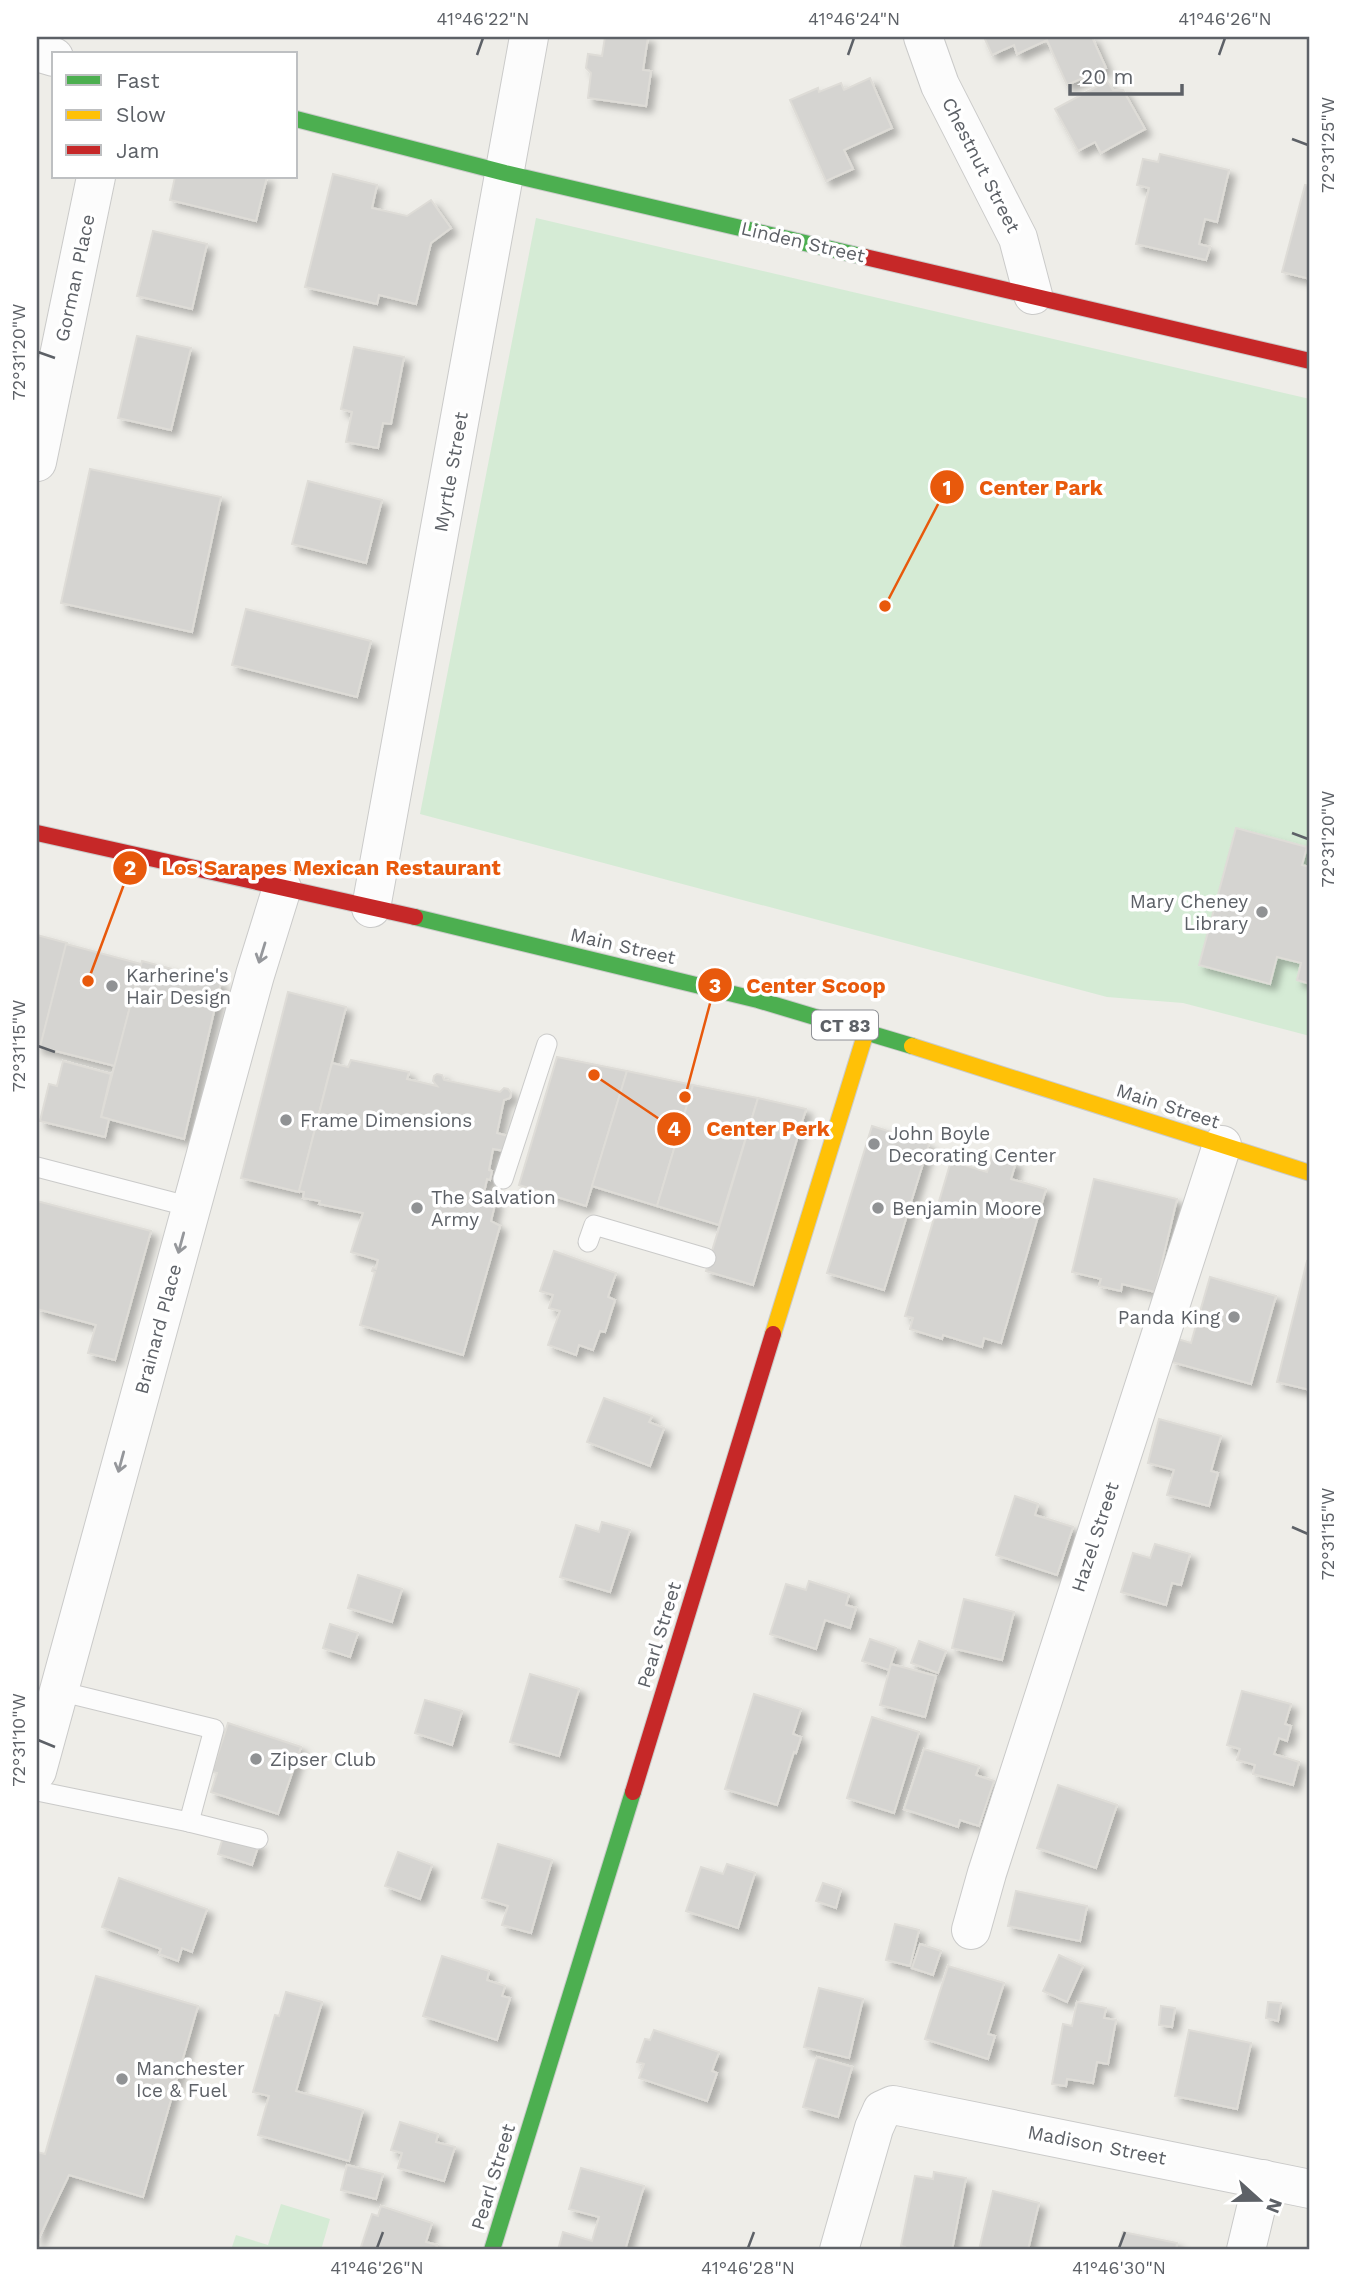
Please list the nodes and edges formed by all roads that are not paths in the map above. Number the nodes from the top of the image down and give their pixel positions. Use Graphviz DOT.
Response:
graph roads {
  1 [pos="529,37"];
  2 [pos="923,37"];
  3 [pos="298,120"];
  4 [pos="505,173"];
  5 [pos="96,178"];
  6 [pos="1033,295"];
  7 [pos="1310,361"];
  8 [pos="37,462"];
  9 [pos="37,833"];
  10 [pos="282,888"];
  11 [pos="371,908"];
  12 [pos="866,1032"];
  13 [pos="547,1044"];
  14 [pos="1222,1145"];
  15 [pos="37,1167"];
  16 [pos="1310,1173"];
  17 [pos="503,1179"];
  18 [pos="191,1207"];
  19 [pos="588,1242"];
  20 [pos="706,1258"];
  21 [pos="59,1690"];
  22 [pos="37,1771"];
  23 [pos="37,1791"];
  24 [pos="189,1822"];
  25 [pos="258,1839"];
  26 [pos="971,1930"];
  27 [pos="1263,2179"];
  28 [pos="1310,2189"];
  29 [pos="492,2250"];
  30 [pos="839,2250"];
  31 [pos="1246,2250"];
  1 -- 4 [label="street, Myrtle Street"];
  2 -- 6 [label="street, Chestnut Street"];
  3 -- 4 [label="street, Linden Street"];
  4 -- 6 [label="street, Linden Street"];
  4 -- 11 [label="street, Myrtle Street"];
  5 -- 8 [label="street, Gorman Place"];
  6 -- 7 [label="street, Linden Street"];
  9 -- 10 [label="street, Main Street / CT 83"];
  10 -- 11 [label="street, Main Street / CT 83"];
  10 -- 18 [label="street, Brainard Place, one-way"];
  11 -- 12 [label="street, Main Street / CT 83"];
  12 -- 14 [label="street, Main Street / CT 83"];
  12 -- 29 [label="street, Pearl Street"];
  13 -- 17 [label="lane"];
  14 -- 16 [label="street, Main Street / CT 83"];
  14 -- 26 [label="street, Hazel Street"];
  15 -- 18 [label="lane"];
  18 -- 21 [label="street, Brainard Place, one-way"];
  19 -- 20 [label="lane"];
  21 -- 22 [label="street, Brainard Place"];
  21 -- 24 [label="lane"];
  23 -- 24 [label="lane"];
  24 -- 25 [label="lane"];
  27 -- 28 [label="street, Madison Street"];
  27 -- 30 [label="street, Madison Street"];
  27 -- 31 [label="street"];
}
